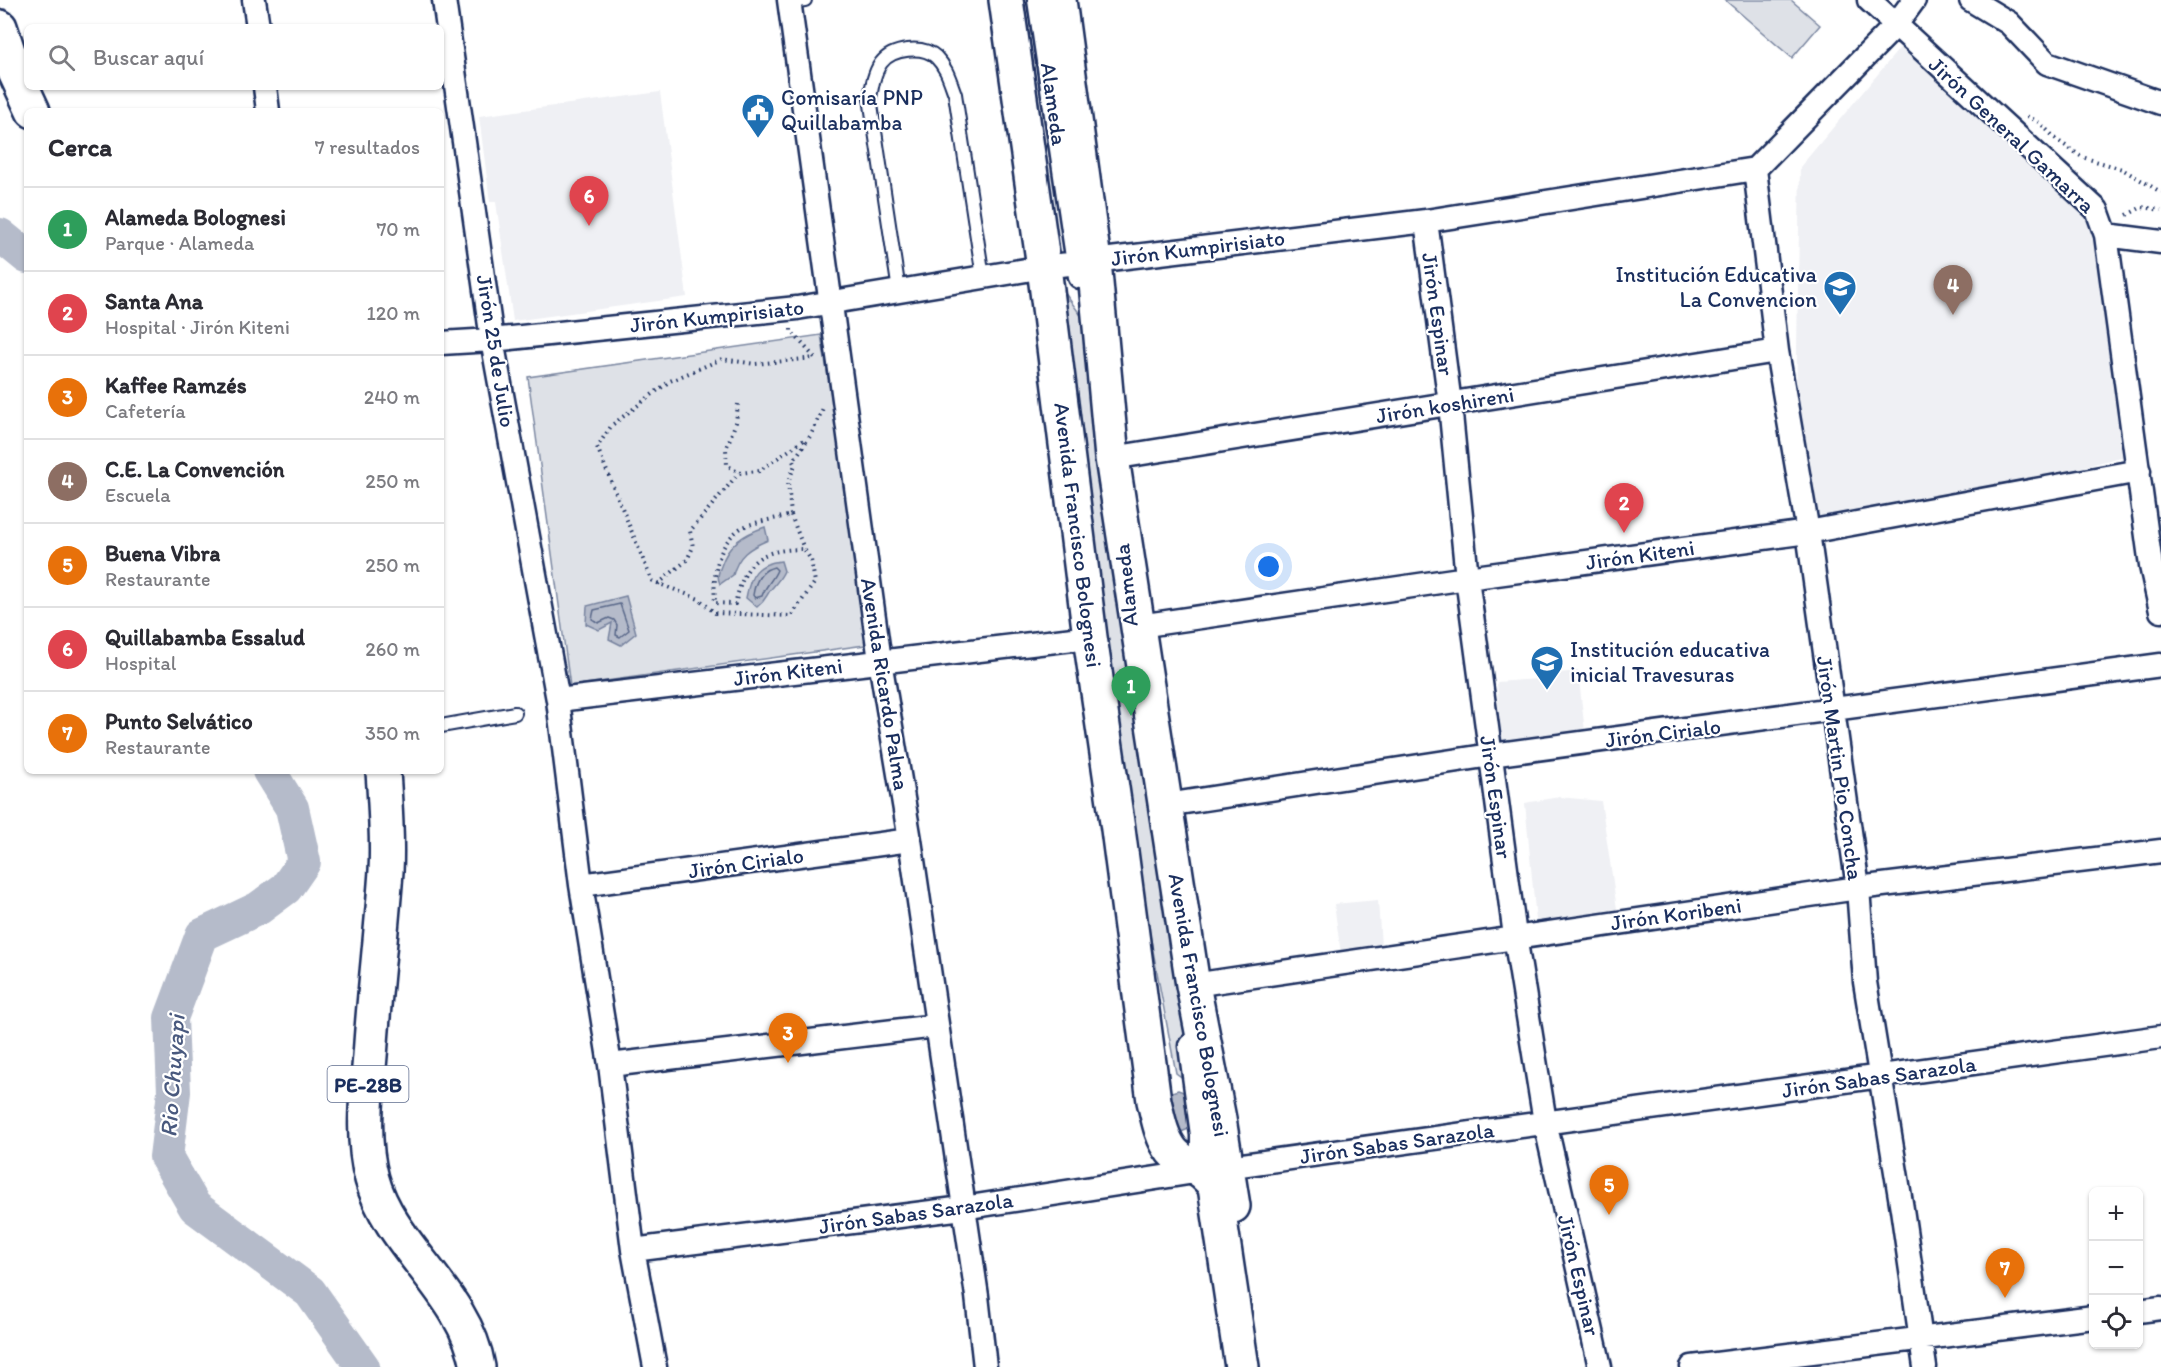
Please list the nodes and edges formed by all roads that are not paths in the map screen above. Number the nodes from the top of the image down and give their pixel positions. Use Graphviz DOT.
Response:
graph roads {
  1 [pos="254,0"];
  2 [pos="444,0"];
  3 [pos="1006,0"];
  4 [pos="1039,0"];
  5 [pos="1059,0"];
  6 [pos="1869,0"];
  7 [pos="1914,0"];
  8 [pos="1971,0"];
  9 [pos="794,1"];
  10 [pos="258,24"];
  11 [pos="1895,26"];
  12 [pos="0,27"];
  13 [pos="265,90"];
  14 [pos="2161,103"];
  15 [pos="32,108"];
  16 [pos="268,108"];
  17 [pos="1755,169"];
  18 [pos="1426,221"];
  19 [pos="2106,235"];
  20 [pos="2161,242"];
  21 [pos="1085,262"];
  22 [pos="1044,267"];
  23 [pos="983,277"];
  24 [pos="899,291"];
  25 [pos="829,303"];
  26 [pos="492,340"];
  27 [pos="444,343"];
  28 [pos="1777,351"];
  29 [pos="1450,404"];
  30 [pos="1112,458"];
  31 [pos="2139,471"];
  32 [pos="1808,532"];
  33 [pos="1467,578"];
  34 [pos="2161,611"];
  35 [pos="1139,626"];
  36 [pos="1090,637"];
  37 [pos="879,661"];
  38 [pos="2161,665"];
  39 [pos="558,700"];
  40 [pos="1832,711"];
  41 [pos="514,713"];
  42 [pos="444,725"];
  43 [pos="1491,755"];
  44 [pos="383,774"];
  45 [pos="1166,806"];
  46 [pos="910,840"];
  47 [pos="2161,851"];
  48 [pos="581,885"];
  49 [pos="1858,888"];
  50 [pos="1515,936"];
  51 [pos="1193,985"];
  52 [pos="936,1026"];
  53 [pos="2161,1037"];
  54 [pos="610,1065"];
  55 [pos="1880,1077"];
  56 [pos="1545,1122"];
  57 [pos="1214,1169"];
  58 [pos="963,1208"];
  59 [pos="633,1250"];
  60 [pos="2161,1308"];
  61 [pos="2143,1310"];
  62 [pos="2089,1318"];
  63 [pos="1920,1340"];
  64 [pos="478,1367"];
  65 [pos="655,1367"];
  66 [pos="985,1367"];
  67 [pos="1242,1367"];
  68 [pos="1264,1367"];
  69 [pos="1600,1367"];
  70 [pos="1692,1367"];
  71 [pos="1925,1367"];
  1 -- 10 [label="street"];
  2 -- 26 [label="street, Jirón 25 de Julio"];
  3 -- 22 [label="main road, Avenida Francisco Bolognesi"];
  4 -- 21 [label="street, Alameda"];
  5 -- 21 [label="main road, Avenida Francisco Bolognesi"];
  6 -- 11 [label="street, Jirón General Gamarra"];
  7 -- 11 [label="street"];
  8 -- 14 [label="street"];
  9 -- 25 [label="street, Avenida Ricardo Palma"];
  11 -- 17 [label="street"];
  11 -- 19 [label="street, Jirón General Gamarra"];
  12 -- 15 [label="main road"];
  13 -- 16 [label="street"];
  17 -- 18 [label="street, Jirón Kumpirisiato"];
  17 -- 28 [label="street, Jirón Martin Pio Concha"];
  18 -- 21 [label="street, Jirón Kumpirisiato"];
  18 -- 29 [label="street, Jirón Espinar"];
  19 -- 20 [label="street"];
  19 -- 31 [label="street, Jirón General Gamarra"];
  21 -- 22 [label="street, Jirón Kumpirisiato"];
  21 -- 30 [label="main road, Avenida Francisco Bolognesi"];
  22 -- 23 [label="street, Jirón Kumpirisiato"];
  22 -- 36 [label="main road, Avenida Francisco Bolognesi"];
  23 -- 24 [label="street, Jirón Kumpirisiato"];
  23 -- 24 [label="lane"];
  24 -- 25 [label="street, Jirón Kumpirisiato"];
  25 -- 26 [label="street, Jirón Kumpirisiato"];
  25 -- 37 [label="street, Avenida Ricardo Palma"];
  26 -- 27 [label="street, Jirón Kumpirisiato"];
  26 -- 39 [label="street, Jirón 25 de Julio"];
  28 -- 29 [label="street, Jirón koshireni"];
  28 -- 32 [label="street, Jirón Martin Pio Concha"];
  29 -- 30 [label="street, Jirón koshireni"];
  29 -- 33 [label="street, Jirón Espinar"];
  30 -- 35 [label="main road, Avenida Francisco Bolognesi"];
  30 -- 57 [label="street, Alameda"];
  31 -- 32 [label="street, Jirón Kiteni"];
  31 -- 34 [label="street, Jirón General Gamarra"];
  32 -- 33 [label="street, Jirón Kiteni"];
  32 -- 40 [label="street, Jirón Martin Pio Concha"];
  33 -- 35 [label="street, Jirón Kiteni"];
  33 -- 43 [label="street, Jirón Espinar"];
  35 -- 45 [label="main road, Avenida Francisco Bolognesi"];
  36 -- 37 [label="street, Jirón Kiteni"];
  36 -- 57 [label="main road, Avenida Francisco Bolognesi"];
  37 -- 39 [label="street, Jirón Kiteni"];
  37 -- 46 [label="street, Avenida Ricardo Palma"];
  38 -- 40 [label="street, Jirón Cirialo"];
  39 -- 48 [label="street, Jirón 25 de Julio"];
  40 -- 43 [label="street, Jirón Cirialo"];
  40 -- 49 [label="street, Jirón Martin Pio Concha"];
  41 -- 42 [label="lane"];
  43 -- 45 [label="street, Jirón Cirialo"];
  43 -- 50 [label="street, Jirón Espinar"];
  44 -- 64 [label="main road, PE-28B"];
  45 -- 51 [label="main road, Avenida Francisco Bolognesi"];
  46 -- 48 [label="street, Jirón Cirialo"];
  46 -- 52 [label="street, Avenida Ricardo Palma"];
  47 -- 49 [label="street, Jirón Koribeni"];
  48 -- 54 [label="street, Jirón 25 de Julio"];
  49 -- 50 [label="street, Jirón Koribeni"];
  49 -- 55 [label="street, Jirón Martin Pio Concha"];
  50 -- 51 [label="street, Jirón Koribeni"];
  50 -- 56 [label="street, Jirón Espinar"];
  51 -- 57 [label="main road, Avenida Francisco Bolognesi"];
  52 -- 54 [label="street"];
  52 -- 58 [label="street, Avenida Ricardo Palma"];
  53 -- 55 [label="street, Jirón Sabas Sarazola"];
  54 -- 59 [label="street, Jirón 25 de Julio"];
  55 -- 56 [label="street, Jirón Sabas Sarazola"];
  55 -- 63 [label="street, Jirón Martin Pio Concha"];
  56 -- 57 [label="street, Jirón Sabas Sarazola"];
  56 -- 69 [label="street, Jirón Espinar"];
  57 -- 58 [label="street, Jirón Sabas Sarazola"];
  57 -- 67 [label="main road, Avenida Francisco Bolognesi"];
  57 -- 68 [label="main road, Avenida Francisco Bolognesi"];
  58 -- 59 [label="street, Jirón Sabas Sarazola"];
  58 -- 66 [label="street, Avenida Ricardo Palma"];
  59 -- 65 [label="street, Jirón 25 de Julio"];
  60 -- 61 [label="street"];
  62 -- 63 [label="street"];
  63 -- 70 [label="street"];
  63 -- 71 [label="street, Jirón Martin Pio Concha"];
}
